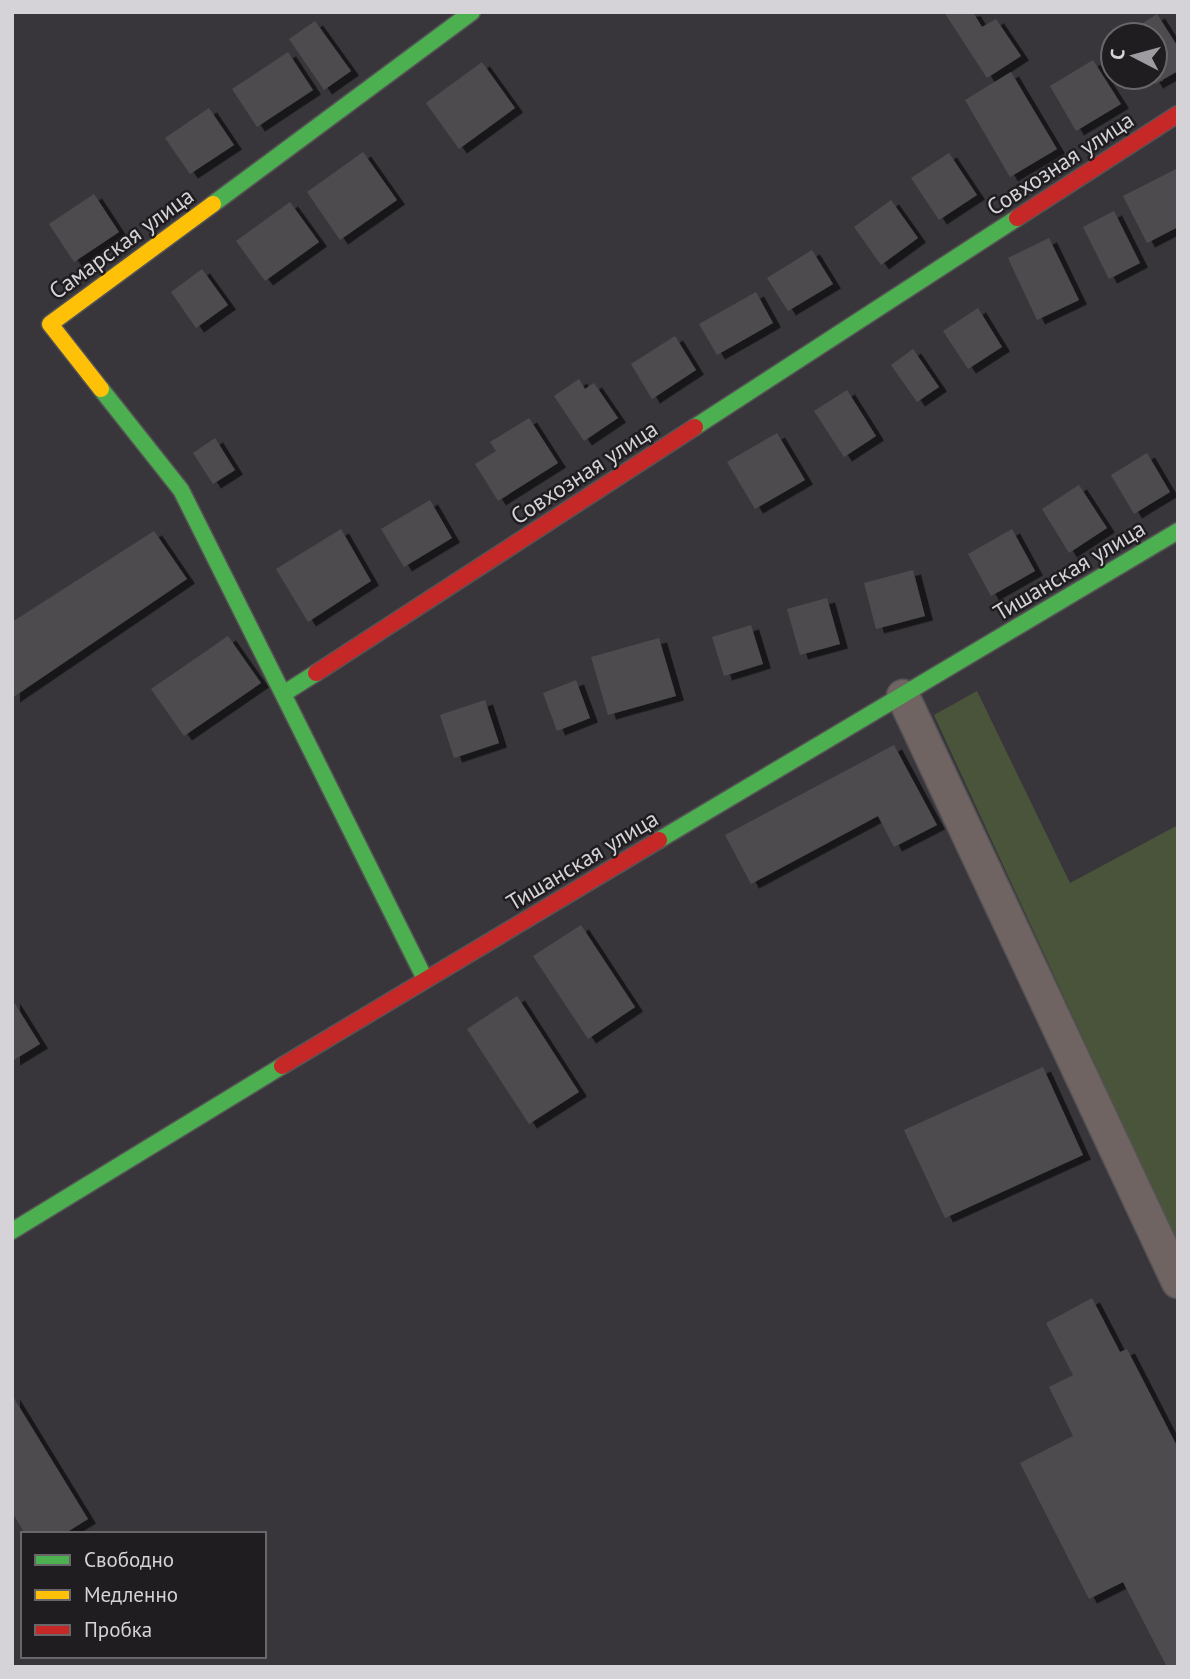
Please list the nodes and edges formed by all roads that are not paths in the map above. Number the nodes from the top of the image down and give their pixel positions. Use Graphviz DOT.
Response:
graph roads {
  1 [pos="471,12"];
  2 [pos="1178,114"];
  3 [pos="1178,531"];
  4 [pos="283,694"];
  5 [pos="902,696"];
  6 [pos="425,979"];
  7 [pos="12,1231"];
  8 [pos="1178,1282"];
  1 -- 4 [label="street, Самарская улица"];
  2 -- 4 [label="street, Совхозная улица"];
  3 -- 5 [label="street, Тишанская улица"];
  4 -- 6 [label="street"];
  5 -- 6 [label="street, Тишанская улица"];
  5 -- 8 [label="street"];
  6 -- 7 [label="street, Тишанская улица"];
}
